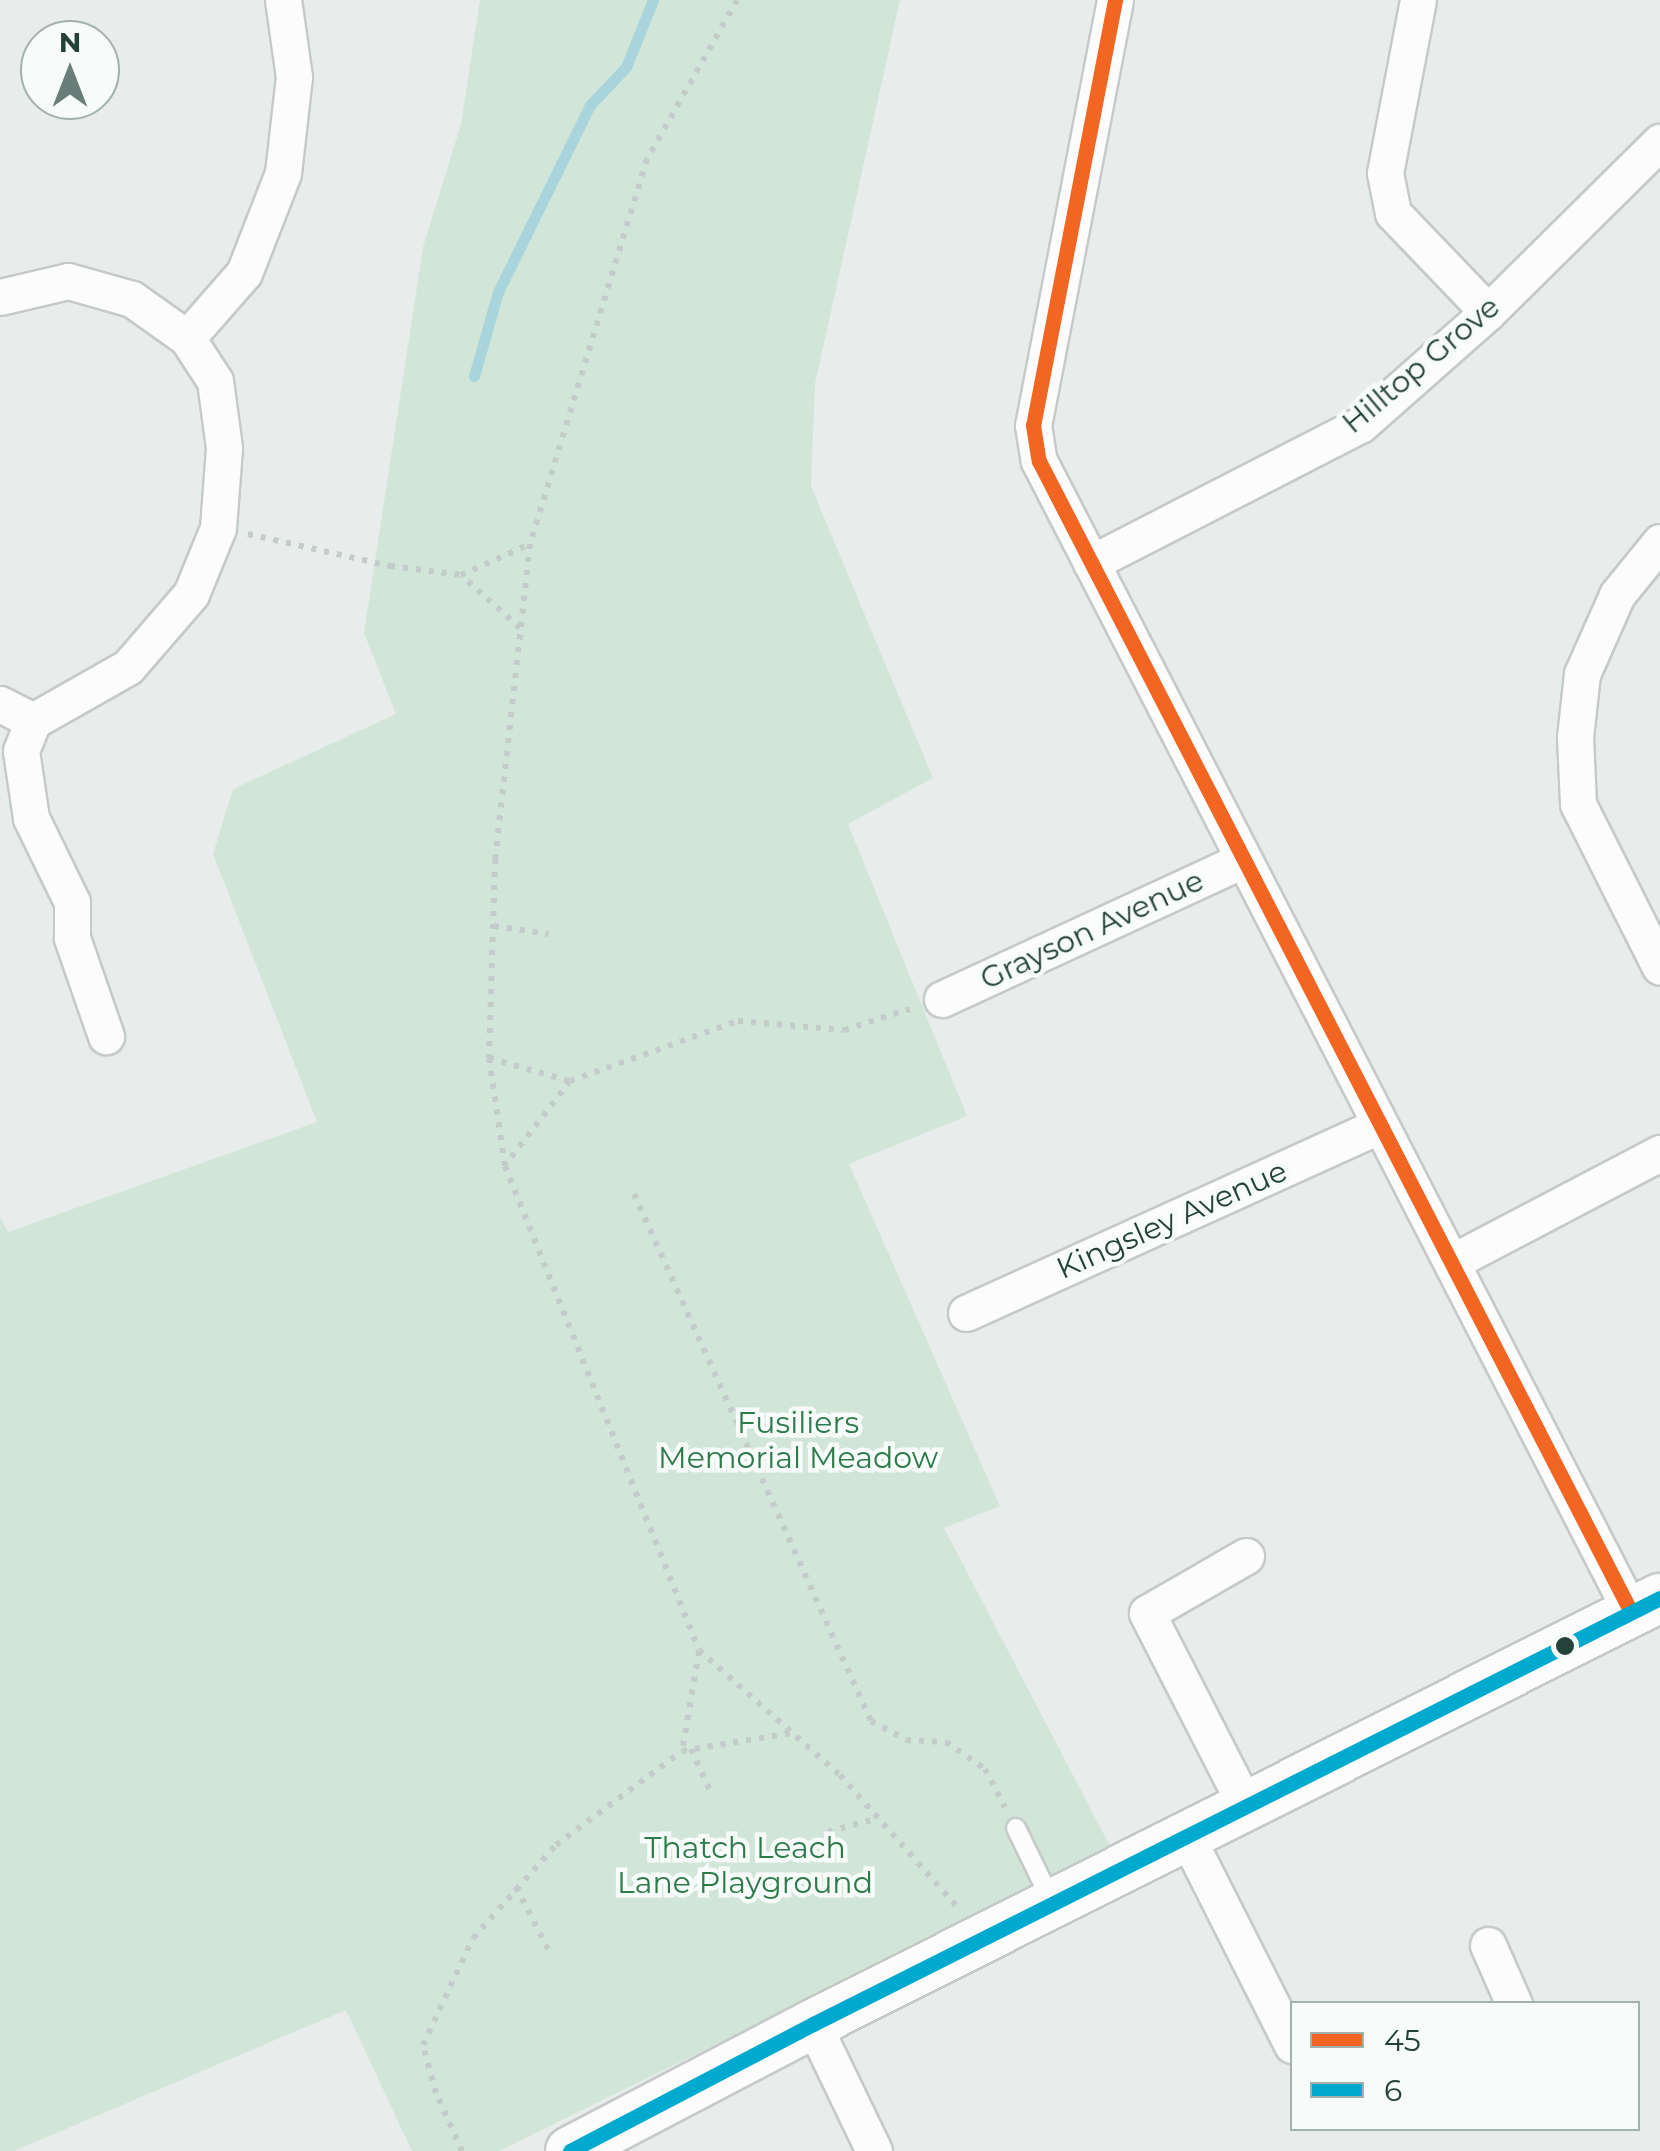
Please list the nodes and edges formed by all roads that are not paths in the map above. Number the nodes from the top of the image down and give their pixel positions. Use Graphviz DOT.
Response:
graph roads {
  1 [pos="283,0"];
  2 [pos="1115,0"];
  3 [pos="1418,0"];
  4 [pos="1660,142"];
  5 [pos="0,297"];
  6 [pos="1488,312"];
  7 [pos="187,338"];
  8 [pos="1660,542"];
  9 [pos="1091,563"];
  10 [pos="0,704"];
  11 [pos="33,722"];
  12 [pos="1243,860"];
  13 [pos="1660,967"];
  14 [pos="942,999"];
  15 [pos="106,1036"];
  16 [pos="1378,1126"];
  17 [pos="1660,1153"];
  18 [pos="1454,1262"];
  19 [pos="966,1313"];
  20 [pos="1246,1556"];
  21 [pos="1645,1605"];
  22 [pos="1247,1808"];
  23 [pos="1016,1828"];
  24 [pos="1188,1839"];
  25 [pos="1054,1905"];
  26 [pos="1488,1945"];
  27 [pos="1513,2001"];
  28 [pos="813,2024"];
  29 [pos="1290,2041"];
  30 [pos="570,2151"];
  31 [pos="874,2151"];
  1 -- 7 [label="street"];
  2 -- 9 [label="street"];
  3 -- 6 [label="street"];
  4 -- 6 [label="street, Hilltop Grove"];
  5 -- 7 [label="street"];
  6 -- 9 [label="street, Hilltop Grove"];
  7 -- 11 [label="street"];
  8 -- 13 [label="street"];
  9 -- 12 [label="street"];
  10 -- 11 [label="street"];
  11 -- 15 [label="street"];
  12 -- 14 [label="street, Grayson Avenue"];
  12 -- 16 [label="street"];
  16 -- 18 [label="street"];
  16 -- 19 [label="street, Kingsley Avenue"];
  17 -- 18 [label="street"];
  18 -- 21 [label="street"];
  20 -- 22 [label="street"];
  21 -- 22 [label="street"];
  22 -- 24 [label="street"];
  23 -- 25 [label="lane"];
  24 -- 25 [label="street"];
  24 -- 29 [label="street"];
  25 -- 28 [label="street"];
  26 -- 27 [label="street"];
  28 -- 30 [label="street"];
  28 -- 31 [label="street"];
}
